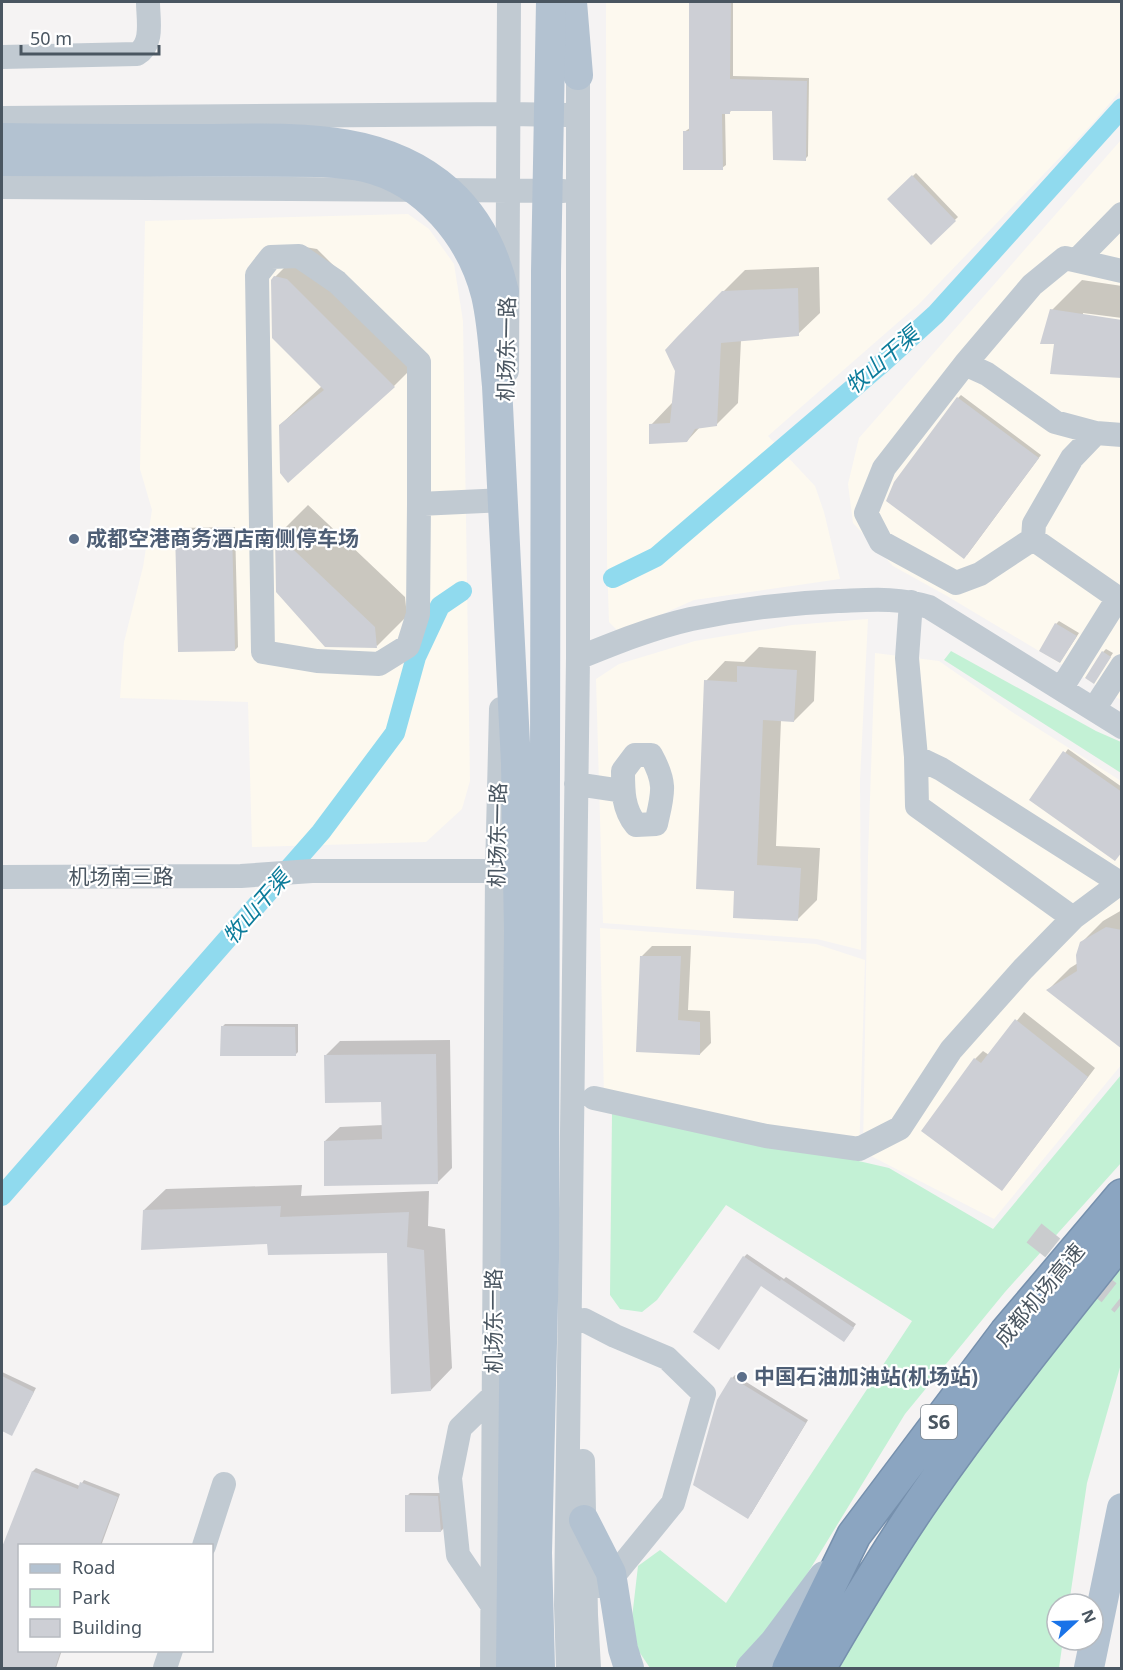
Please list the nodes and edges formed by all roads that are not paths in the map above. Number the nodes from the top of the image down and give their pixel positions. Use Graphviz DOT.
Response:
graph roads {
  1 [pos="148,2"];
  2 [pos="509,2"];
  3 [pos="551,2"];
  4 [pos="572,2"];
  5 [pos="578,2"];
  6 [pos="2,57"];
  7 [pos="578,75"];
  8 [pos="509,114"];
  9 [pos="578,116"];
  10 [pos="2,118"];
  11 [pos="2,138"];
  12 [pos="2,161"];
  13 [pos="2,187"];
  14 [pos="509,191"];
  15 [pos="578,191"];
  16 [pos="1121,214"];
  17 [pos="1077,260"];
  18 [pos="1122,271"];
  19 [pos="965,364"];
  20 [pos="1096,433"];
  21 [pos="1122,435"];
  22 [pos="505,500"];
  23 [pos="419,504"];
  24 [pos="1033,539"];
  25 [pos="1120,600"];
  26 [pos="911,602"];
  27 [pos="578,658"];
  28 [pos="1122,666"];
  29 [pos="1061,688"];
  30 [pos="1094,709"];
  31 [pos="1122,727"];
  32 [pos="916,757"];
  33 [pos="545,773"];
  34 [pos="576,784"];
  35 [pos="623,791"];
  36 [pos="575,869"];
  37 [pos="497,872"];
  38 [pos="2,877"];
  39 [pos="1073,918"];
  40 [pos="594,1098"];
  41 [pos="572,1116"];
  42 [pos="1122,1196"];
  43 [pos="1122,1239"];
  44 [pos="584,1320"];
  45 [pos="493,1396"];
  46 [pos="224,1484"];
  47 [pos="1122,1508"];
  48 [pos="584,1520"];
  49 [pos="854,1534"];
  50 [pos="204,1544"];
  51 [pos="613,1577"];
  52 [pos="585,1595"];
  53 [pos="492,1605"];
  54 [pos="170,1652"];
  55 [pos="567,1662"];
  56 [pos="165,1668"];
  57 [pos="492,1668"];
  58 [pos="511,1668"];
  59 [pos="540,1668"];
  60 [pos="589,1668"];
  61 [pos="629,1668"];
  62 [pos="751,1668"];
  63 [pos="789,1668"];
  64 [pos="819,1668"];
  65 [pos="1089,1668"];
  1 -- 6 [label="street"];
  2 -- 8 [label="street, 机场东一路"];
  3 -- 33 [label="main road, bridge"];
  4 -- 7 [label="main road"];
  5 -- 7 [label="street"];
  7 -- 9 [label="street"];
  8 -- 9 [label="street"];
  8 -- 10 [label="street"];
  8 -- 14 [label="street, 机场东一路"];
  9 -- 15 [label="street"];
  11 -- 33 [label="main road, bridge"];
  12 -- 58 [label="main road, bridge"];
  13 -- 14 [label="street"];
  14 -- 15 [label="street"];
  14 -- 22 [label="street, 机场东一路"];
  15 -- 27 [label="street"];
  16 -- 17 [label="street"];
  17 -- 18 [label="street"];
  17 -- 19 [label="street"];
  19 -- 20 [label="street"];
  19 -- 24 [label="street"];
  20 -- 21 [label="street"];
  20 -- 24 [label="street"];
  22 -- 23 [label="street"];
  22 -- 37 [label="street, 机场东一路"];
  23 -- 23 [label="street"];
  24 -- 25 [label="street"];
  25 -- 29 [label="street"];
  26 -- 27 [label="street"];
  26 -- 29 [label="street"];
  26 -- 32 [label="street"];
  27 -- 34 [label="street"];
  28 -- 30 [label="street"];
  29 -- 30 [label="street"];
  30 -- 31 [label="street"];
  32 -- 39 [label="street"];
  32 -- 39 [label="street"];
  33 -- 59 [label="main road, bridge"];
  34 -- 35 [label="street"];
  34 -- 36 [label="street"];
  36 -- 37 [label="street, 机场南三路"];
  36 -- 41 [label="street"];
  37 -- 38 [label="street, 机场南三路"];
  37 -- 45 [label="street, 机场东一路"];
  39 -- 40 [label="street"];
  41 -- 44 [label="street"];
  41 -- 55 [label="street"];
  42 -- 49 [label="highway, 成都机场高速 / S6"];
  43 -- 64 [label="highway, 成都机场高速 / S6"];
  44 -- 48 [label="street"];
  44 -- 51 [label="street"];
  45 -- 53 [label="street, 机场东一路"];
  45 -- 53 [label="street"];
  46 -- 50 [label="street"];
  47 -- 65 [label="main road"];
  48 -- 51 [label="main road"];
  48 -- 52 [label="street"];
  49 -- 62 [label="main road"];
  49 -- 63 [label="highway, 成都机场高速 / S6"];
  51 -- 52 [label="street"];
  51 -- 61 [label="main road"];
  52 -- 60 [label="street"];
  53 -- 57 [label="street, 机场东一路"];
  54 -- 56 [label="street"];
}
